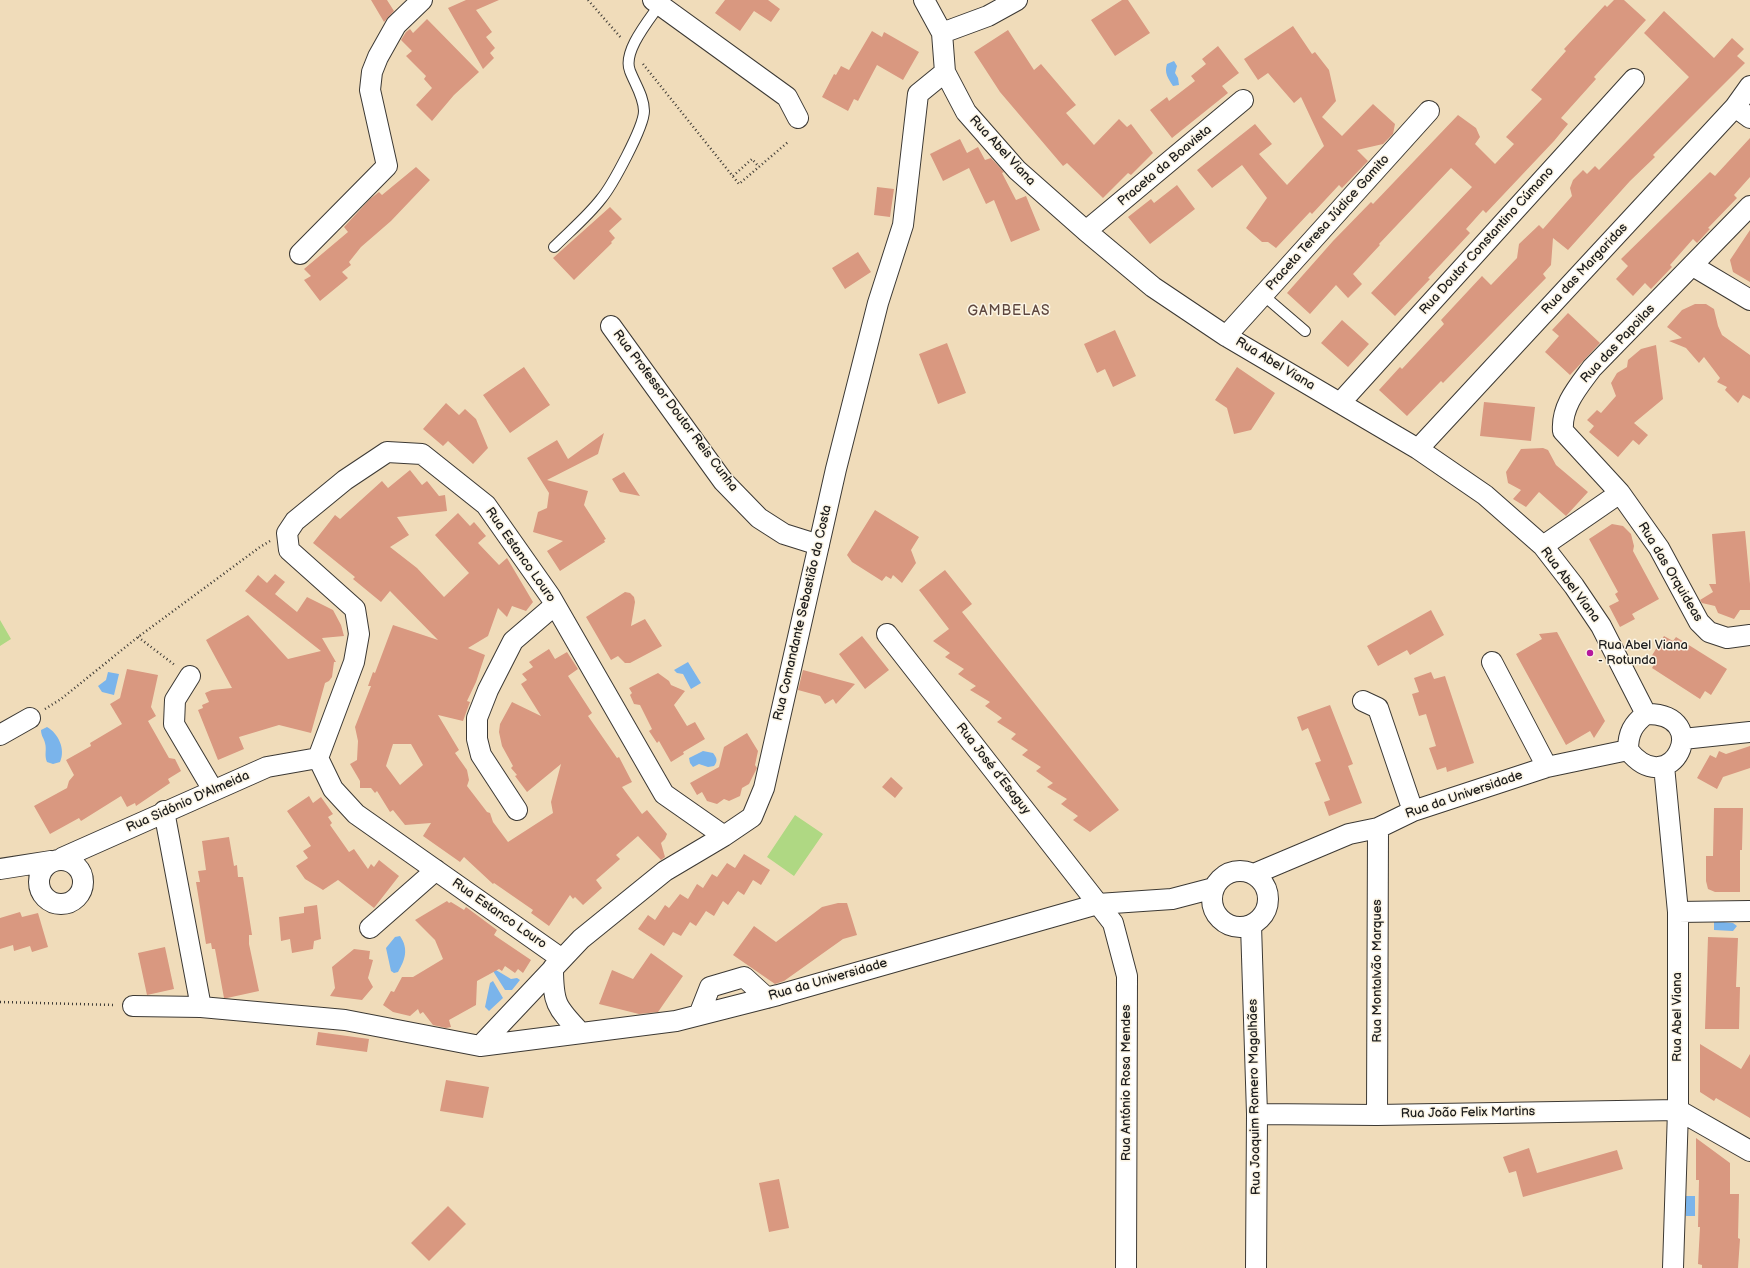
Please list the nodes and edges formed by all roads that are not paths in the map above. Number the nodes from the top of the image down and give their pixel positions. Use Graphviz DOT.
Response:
graph roads {
  1 [pos="422,0"];
  2 [pos="924,0"];
  3 [pos="1017,0"];
  4 [pos="659,1"];
  5 [pos="942,33"];
  6 [pos="946,72"];
  7 [pos="1634,80"];
  8 [pos="1750,86"];
  9 [pos="1243,100"];
  10 [pos="1429,110"];
  11 [pos="1743,112"];
  12 [pos="798,118"];
  13 [pos="1750,206"];
  14 [pos="1086,231"];
  15 [pos="554,247"];
  16 [pos="300,254"];
  17 [pos="1693,266"];
  18 [pos="1263,295"];
  19 [pos="1750,300"];
  20 [pos="611,326"];
  21 [pos="1305,331"];
  22 [pos="1226,336"];
  23 [pos="1340,403"];
  24 [pos="1418,450"];
  25 [pos="1620,493"];
  26 [pos="819,545"];
  27 [pos="1543,546"];
  28 [pos="555,605"];
  29 [pos="887,634"];
  30 [pos="1750,635"];
  31 [pos="1492,662"];
  32 [pos="190,676"];
  33 [pos="1363,701"];
  34 [pos="1646,714"];
  35 [pos="30,718"];
  36 [pos="1750,732"];
  37 [pos="0,735"];
  38 [pos="1683,739"];
  39 [pos="1628,750"];
  40 [pos="318,758"];
  41 [pos="1547,766"];
  42 [pos="1664,766"];
  43 [pos="213,790"];
  44 [pos="517,810"];
  45 [pos="1413,811"];
  46 [pos="164,812"];
  47 [pos="1378,828"];
  48 [pos="724,836"];
  49 [pos="0,869"];
  50 [pos="436,870"];
  51 [pos="1260,881"];
  52 [pos="1214,888"];
  53 [pos="1172,899"];
  54 [pos="1098,904"];
  55 [pos="1212,907"];
  56 [pos="1678,912"];
  57 [pos="1750,912"];
  58 [pos="1251,925"];
  59 [pos="370,928"];
  60 [pos="557,963"];
  61 [pos="133,1006"];
  62 [pos="201,1007"];
  63 [pos="580,1032"];
  64 [pos="480,1046"];
  65 [pos="1678,1110"];
  66 [pos="1257,1114"];
  67 [pos="1377,1114"];
  68 [pos="1750,1151"];
  69 [pos="1126,1268"];
  70 [pos="1256,1268"];
  71 [pos="1673,1268"];
  1 -- 16 [label="street"];
  2 -- 5 [label="street, Rua Abel Viana"];
  3 -- 5 [label="street"];
  4 -- 12 [label="street"];
  4 -- 15 [label="lane"];
  5 -- 6 [label="street, Rua Abel Viana"];
  6 -- 14 [label="street, Rua Abel Viana"];
  6 -- 26 [label="street, Rua Comandante Sebastião da Costa"];
  7 -- 23 [label="street, Rua Doutor Constantino Cúmano"];
  8 -- 11 [label="street, Rua das Margaridas"];
  9 -- 14 [label="street, Praceta da Boavista"];
  10 -- 18 [label="street, Praceta Teresa Júdice Gamito"];
  11 -- 24 [label="street, Rua das Margaridas"];
  13 -- 17 [label="street, Rua das Papoilas"];
  14 -- 22 [label="street, Rua Abel Viana"];
  17 -- 19 [label="street"];
  17 -- 25 [label="street, Rua das Papoilas"];
  18 -- 21 [label="lane"];
  18 -- 22 [label="street, Praceta Teresa Júdice Gamito"];
  20 -- 26 [label="street, Rua Professor Doutor Reis Cunha"];
  22 -- 23 [label="street, Rua Abel Viana"];
  23 -- 24 [label="street, Rua Abel Viana"];
  24 -- 27 [label="street, Rua Abel Viana"];
  25 -- 27 [label="street"];
  25 -- 30 [label="street, Rua das Orquideas"];
  26 -- 48 [label="street, Rua Comandante Sebastião da Costa"];
  27 -- 34 [label="street, Rua Abel Viana"];
  28 -- 40 [label="street, Rua Estanco Louro"];
  28 -- 44 [label="street"];
  28 -- 48 [label="street, Rua Estanco Louro"];
  29 -- 54 [label="street, Rua José d´Esaguy"];
  31 -- 41 [label="street"];
  32 -- 43 [label="street"];
  33 -- 45 [label="street"];
  34 -- 38 [label="street"];
  34 -- 39 [label="street"];
  35 -- 37 [label="street"];
  36 -- 38 [label="street"];
  38 -- 42 [label="street"];
  39 -- 41 [label="street, Rua da Universidade"];
  39 -- 42 [label="street"];
  40 -- 43 [label="street, Rua Sidónio D'Almeida"];
  40 -- 50 [label="street, Rua Estanco Louro"];
  41 -- 45 [label="street, Rua da Universidade"];
  42 -- 56 [label="street, Rua Abel Viana"];
  43 -- 46 [label="street, Rua Sidónio D'Almeida"];
  45 -- 47 [label="street, Rua da Universidade"];
  46 -- 49 [label="street, Rua Sidónio D'Almeida"];
  46 -- 62 [label="street"];
  47 -- 51 [label="street, Rua da Universidade"];
  47 -- 67 [label="street, Rua Montalvão Marques"];
  48 -- 60 [label="street, Rua Comandante Sebastião da Costa"];
  50 -- 59 [label="street"];
  50 -- 60 [label="street, Rua Estanco Louro"];
  51 -- 52 [label="street"];
  51 -- 58 [label="street"];
  52 -- 53 [label="street, Rua da Universidade"];
  52 -- 55 [label="street"];
  53 -- 54 [label="street, Rua da Universidade"];
  53 -- 55 [label="street, Rua da Universidade"];
  54 -- 63 [label="street, Rua da Universidade"];
  54 -- 69 [label="street, Rua António Rosa Mendes"];
  55 -- 58 [label="street"];
  56 -- 57 [label="street"];
  56 -- 65 [label="street, Rua Abel Viana"];
  58 -- 66 [label="street, Rua Joaquim Romero Magalhães"];
  60 -- 63 [label="street"];
  60 -- 64 [label="street, Rua Comandante Sebastião da Costa"];
  61 -- 62 [label="street, Rua da Universidade"];
  62 -- 64 [label="street, Rua da Universidade"];
  63 -- 64 [label="street, Rua da Universidade"];
  65 -- 67 [label="street, Rua João Felix Martins"];
  65 -- 68 [label="street"];
  65 -- 71 [label="street, Rua Abel Viana"];
  66 -- 67 [label="street, Rua João Felix Martins"];
  66 -- 70 [label="street, Rua Joaquim Romero Magalhães"];
}
